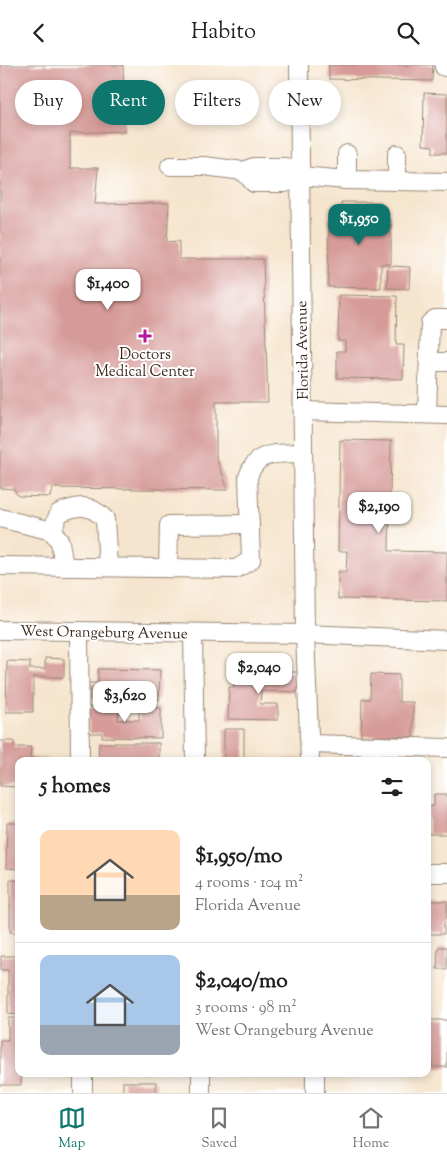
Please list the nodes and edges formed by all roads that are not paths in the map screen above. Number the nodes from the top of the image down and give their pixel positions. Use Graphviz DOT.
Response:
graph roads {
  1 [pos="299,65"];
  2 [pos="347,154"];
  3 [pos="397,154"];
  4 [pos="170,166"];
  5 [pos="300,176"];
  6 [pos="347,180"];
  7 [pos="397,181"];
  8 [pos="447,182"];
  9 [pos="447,319"];
  10 [pos="429,362"];
  11 [pos="447,362"];
  12 [pos="303,411"];
  13 [pos="427,414"];
  14 [pos="447,415"];
  15 [pos="303,453"];
  16 [pos="0,519"];
  17 [pos="250,524"];
  18 [pos="52,531"];
  19 [pos="0,565"];
  20 [pos="64,567"];
  21 [pos="108,567"];
  22 [pos="168,568"];
  23 [pos="0,630"];
  24 [pos="79,632"];
  25 [pos="193,634"];
  26 [pos="305,634"];
  27 [pos="447,639"];
  28 [pos="447,748"];
  29 [pos="310,753"];
  30 [pos="80,757"];
  31 [pos="195,757"];
  32 [pos="431,873"];
  33 [pos="447,873"];
  34 [pos="83,1077"];
  35 [pos="200,1077"];
  36 [pos="315,1077"];
  37 [pos="83,1093"];
  38 [pos="201,1093"];
  39 [pos="315,1093"];
  1 -- 5 [label="street, Florida Avenue"];
  2 -- 6 [label="street"];
  3 -- 7 [label="street"];
  4 -- 5 [label="street"];
  5 -- 6 [label="street"];
  5 -- 12 [label="street, Florida Avenue"];
  6 -- 7 [label="street"];
  7 -- 8 [label="street"];
  9 -- 10 [label="street"];
  10 -- 11 [label="street"];
  10 -- 13 [label="street"];
  12 -- 13 [label="street"];
  12 -- 15 [label="street, Florida Avenue"];
  13 -- 14 [label="street"];
  15 -- 17 [label="street"];
  15 -- 26 [label="street, Florida Avenue"];
  16 -- 18 [label="street"];
  17 -- 22 [label="street"];
  17 -- 22 [label="street"];
  18 -- 20 [label="street"];
  18 -- 21 [label="street"];
  19 -- 20 [label="street"];
  20 -- 21 [label="street"];
  21 -- 22 [label="street"];
  23 -- 24 [label="street, West Orangeburg Avenue"];
  24 -- 25 [label="street, West Orangeburg Avenue"];
  24 -- 30 [label="street"];
  25 -- 26 [label="street, West Orangeburg Avenue"];
  25 -- 31 [label="street"];
  26 -- 27 [label="street, West Orangeburg Avenue"];
  26 -- 29 [label="street, Florida Avenue"];
  28 -- 29 [label="street"];
  32 -- 33 [label="street"];
  34 -- 37 [label="street"];
  35 -- 38 [label="street"];
  36 -- 39 [label="street"];
}
